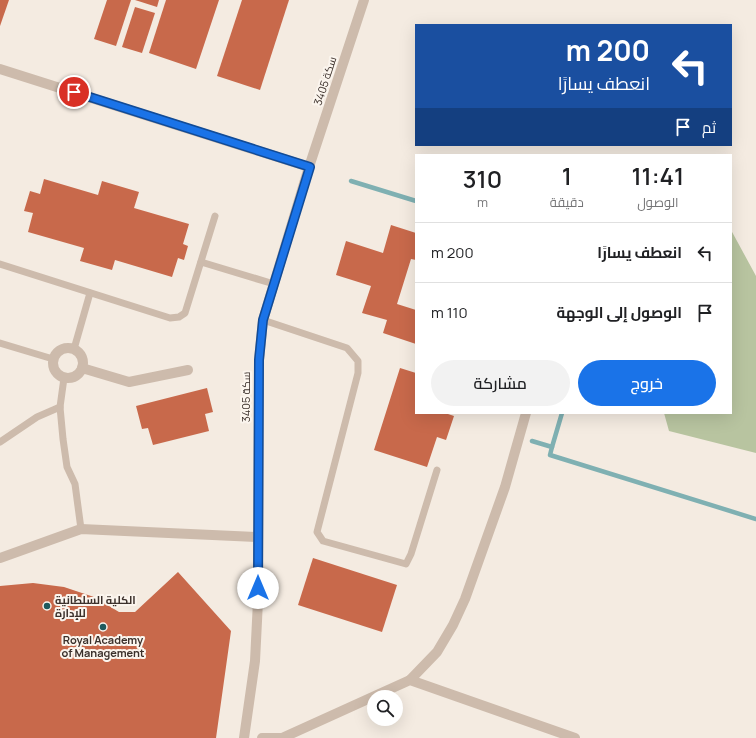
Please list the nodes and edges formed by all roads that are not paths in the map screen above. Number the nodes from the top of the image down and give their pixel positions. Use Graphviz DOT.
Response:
graph roads {
  1 [pos="364,0"];
  2 [pos="0,69"];
  3 [pos="310,167"];
  4 [pos="215,216"];
  5 [pos="200,262"];
  6 [pos="0,264"];
  7 [pos="274,284"];
  8 [pos="90,293"];
  9 [pos="263,320"];
  10 [pos="0,343"];
  11 [pos="74,350"];
  12 [pos="53,359"];
  13 [pos="82,368"];
  14 [pos="188,370"];
  15 [pos="64,378"];
  16 [pos="60,408"];
  17 [pos="526,414"];
  18 [pos="0,442"];
  19 [pos="437,470"];
  20 [pos="81,529"];
  21 [pos="258,537"];
  22 [pos="0,558"];
  23 [pos="410,680"];
  24 [pos="244,738"];
  25 [pos="262,738"];
  26 [pos="575,738"];
  1 -- 3 [label="street, سكة 3405"];
  2 -- 3 [label="street"];
  3 -- 7 [label="street, سكة 3405"];
  4 -- 5 [label="lane"];
  5 -- 7 [label="lane"];
  5 -- 8 [label="lane"];
  6 -- 8 [label="lane"];
  7 -- 9 [label="street, سكة 3405"];
  8 -- 11 [label="lane"];
  9 -- 19 [label="lane"];
  9 -- 21 [label="street, سكة 3405"];
  10 -- 12 [label="lane"];
  11 -- 12 [label="street"];
  11 -- 13 [label="street"];
  12 -- 15 [label="street"];
  13 -- 14 [label="street"];
  13 -- 15 [label="street"];
  15 -- 16 [label="lane"];
  16 -- 18 [label="lane"];
  16 -- 20 [label="lane"];
  17 -- 23 [label="street"];
  20 -- 21 [label="street"];
  20 -- 22 [label="street"];
  21 -- 24 [label="street, سكة 3405"];
  23 -- 25 [label="street"];
  23 -- 26 [label="street"];
}
